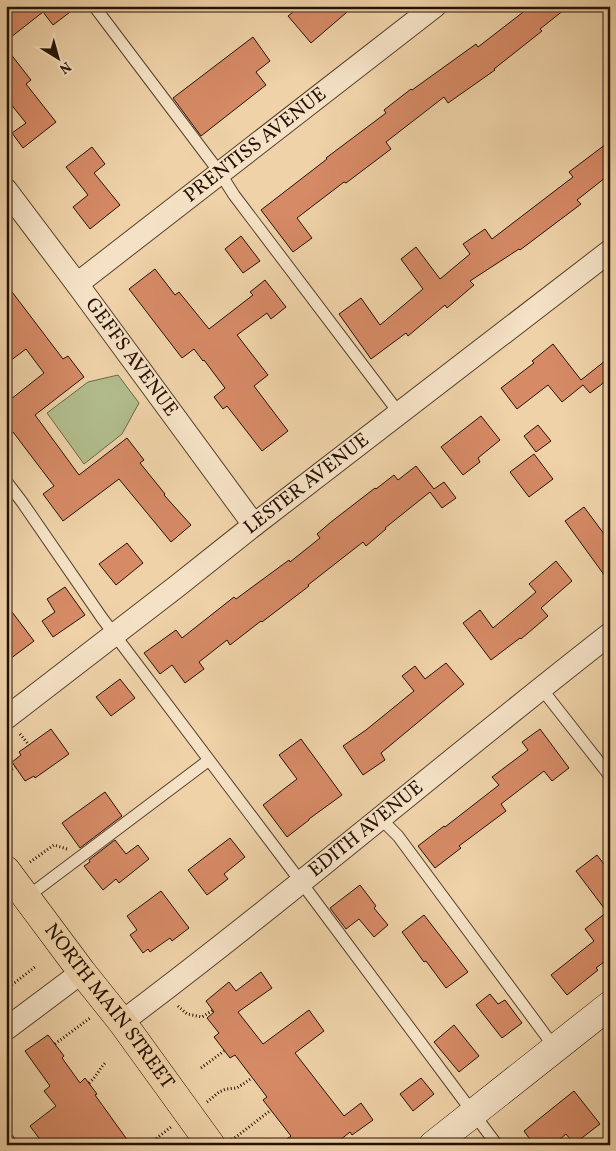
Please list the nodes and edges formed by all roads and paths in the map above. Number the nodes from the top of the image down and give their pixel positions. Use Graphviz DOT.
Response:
graph roads {
  1 [pos="94,6"];
  2 [pos="435,6"];
  3 [pos="220,173"];
  4 [pos="6,190"];
  5 [pos="610,251"];
  6 [pos="77,284"];
  7 [pos="399,413"];
  8 [pos="6,481"];
  9 [pos="254,525"];
  10 [pos="610,634"];
  11 [pos="114,635"];
  12 [pos="541,688"];
  13 [pos="6,718"];
  14 [pos="209,760"];
  15 [pos="15,767"];
  16 [pos="6,773"];
  17 [pos="610,776"];
  18 [pos="380,818"];
  19 [pos="73,847"];
  20 [pos="15,881"];
  21 [pos="301,882"];
  22 [pos="35,967"];
  23 [pos="82,972"];
  24 [pos="9,987"];
  25 [pos="610,1005"];
  26 [pos="178,1006"];
  27 [pos="213,1010"];
  28 [pos="115,1013"];
  29 [pos="6,1029"];
  30 [pos="55,1044"];
  31 [pos="555,1048"];
  32 [pos="224,1051"];
  33 [pos="106,1062"];
  34 [pos="201,1068"];
  35 [pos="252,1078"];
  36 [pos="89,1083"];
  37 [pos="271,1110"];
  38 [pos="473,1113"];
  39 [pos="190,1115"];
  40 [pos="6,1137"];
  41 [pos="12,1145"];
  42 [pos="211,1145"];
  43 [pos="226,1145"];
  44 [pos="433,1145"];
  45 [pos="497,1145"];
  1 -- 3 [label="lane"];
  2 -- 3 [label="street, PRENTISS AVENUE"];
  3 -- 6 [label="street, PRENTISS AVENUE"];
  3 -- 7 [label="lane"];
  4 -- 6 [label="street, GEFFS AVENUE"];
  5 -- 7 [label="street, LESTER AVENUE"];
  6 -- 9 [label="street, GEFFS AVENUE"];
  7 -- 9 [label="street, LESTER AVENUE"];
  8 -- 11 [label="lane"];
  9 -- 11 [label="street, LESTER AVENUE"];
  10 -- 12 [label="street, EDITH AVENUE"];
  11 -- 13 [label="street, LESTER AVENUE"];
  11 -- 14 [label="lane"];
  12 -- 17 [label="lane"];
  12 -- 18 [label="street, EDITH AVENUE"];
  14 -- 20 [label="lane"];
  14 -- 21 [label="lane"];
  15 -- 16 [label="path"];
  18 -- 21 [label="street, EDITH AVENUE"];
  18 -- 31 [label="lane"];
  19 -- 20 [label="path"];
  20 -- 23 [label="main road, NORTH MAIN STREET"];
  21 -- 28 [label="street, EDITH AVENUE"];
  21 -- 38 [label="lane"];
  22 -- 24 [label="path"];
  23 -- 28 [label="main road, NORTH MAIN STREET"];
  23 -- 29 [label="street"];
  25 -- 31 [label="street"];
  26 -- 27 [label="path"];
  28 -- 30 [label="path"];
  28 -- 39 [label="main road, NORTH MAIN STREET"];
  31 -- 38 [label="street"];
  32 -- 34 [label="path"];
  33 -- 36 [label="path"];
  35 -- 39 [label="path"];
  37 -- 43 [label="path"];
  38 -- 44 [label="street"];
  38 -- 45 [label="lane"];
  39 -- 42 [label="main road, NORTH MAIN STREET"];
  40 -- 41 [label="lane"];
}
